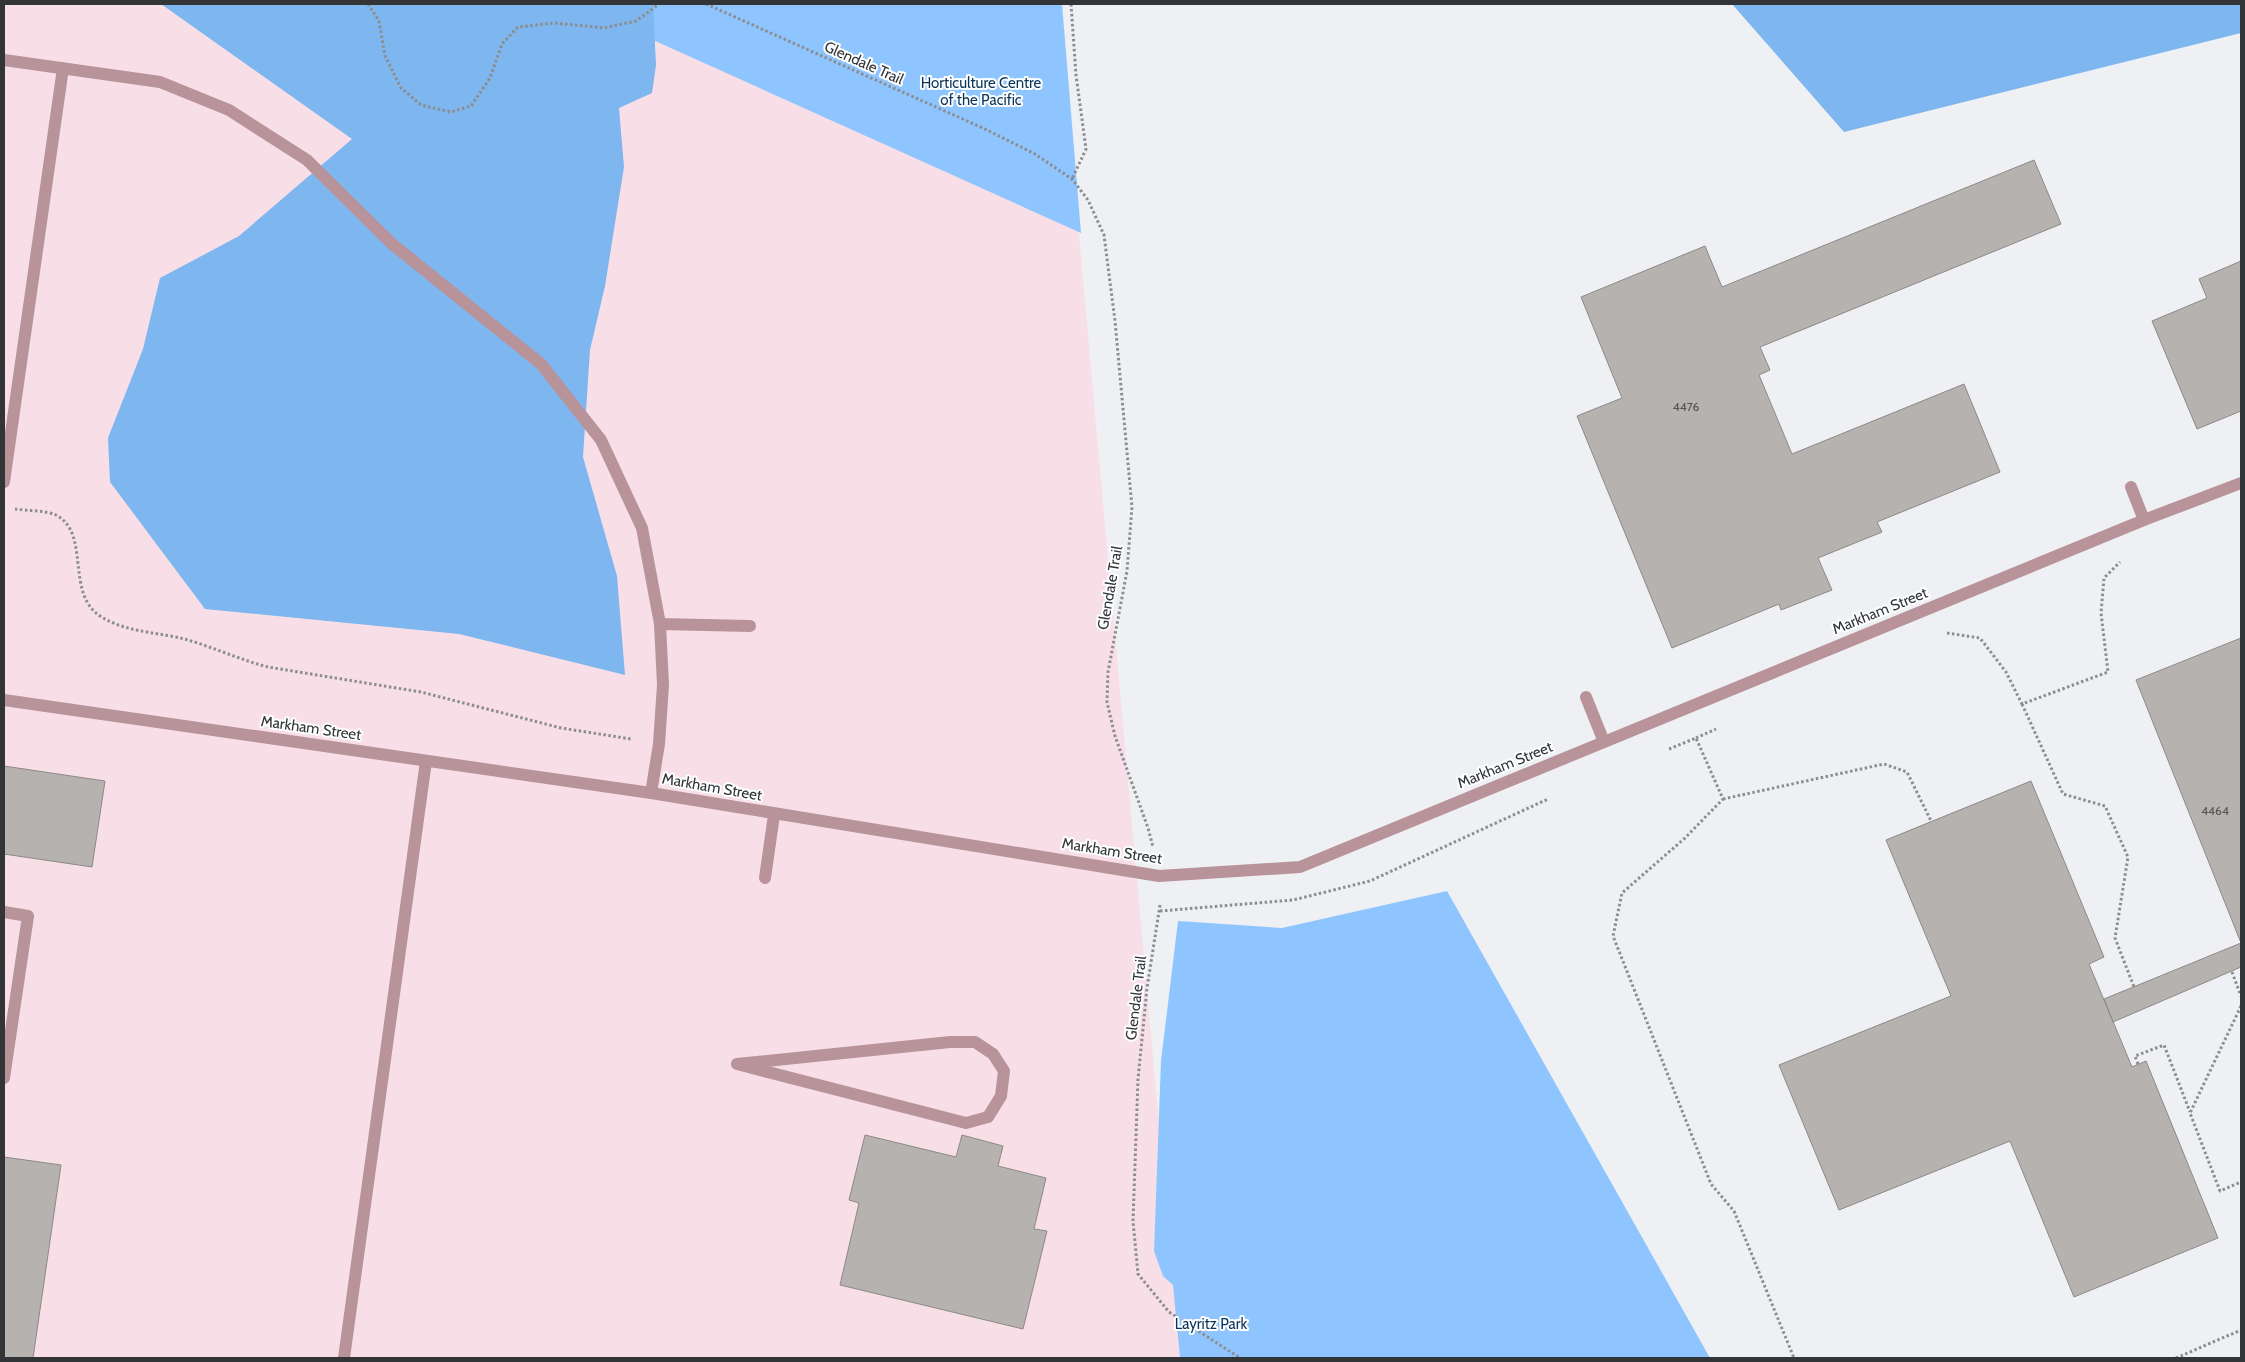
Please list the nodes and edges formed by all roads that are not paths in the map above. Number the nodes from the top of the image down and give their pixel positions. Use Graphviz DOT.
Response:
graph roads {
  1 [pos="4,60"];
  2 [pos="63,68"];
  3 [pos="4,482"];
  4 [pos="2241,483"];
  5 [pos="2131,487"];
  6 [pos="2144,520"];
  7 [pos="660,624"];
  8 [pos="750,626"];
  9 [pos="1586,697"];
  10 [pos="4,700"];
  11 [pos="1604,742"];
  12 [pos="426,761"];
  13 [pos="650,793"];
  14 [pos="774,815"];
  15 [pos="765,878"];
  16 [pos="4,912"];
  17 [pos="737,1064"];
  18 [pos="4,1078"];
  19 [pos="344,1358"];
  1 -- 2 [label="street"];
  2 -- 3 [label="street"];
  2 -- 7 [label="street"];
  4 -- 6 [label="street, Markham Street"];
  5 -- 6 [label="street"];
  6 -- 11 [label="street, Markham Street"];
  7 -- 8 [label="street"];
  7 -- 13 [label="street"];
  9 -- 11 [label="street"];
  10 -- 12 [label="street, Markham Street"];
  11 -- 14 [label="street, Markham Street"];
  12 -- 13 [label="street, Markham Street"];
  12 -- 19 [label="street"];
  13 -- 14 [label="street, Markham Street"];
  14 -- 15 [label="street"];
  16 -- 18 [label="street"];
  17 -- 17 [label="street"];
}
